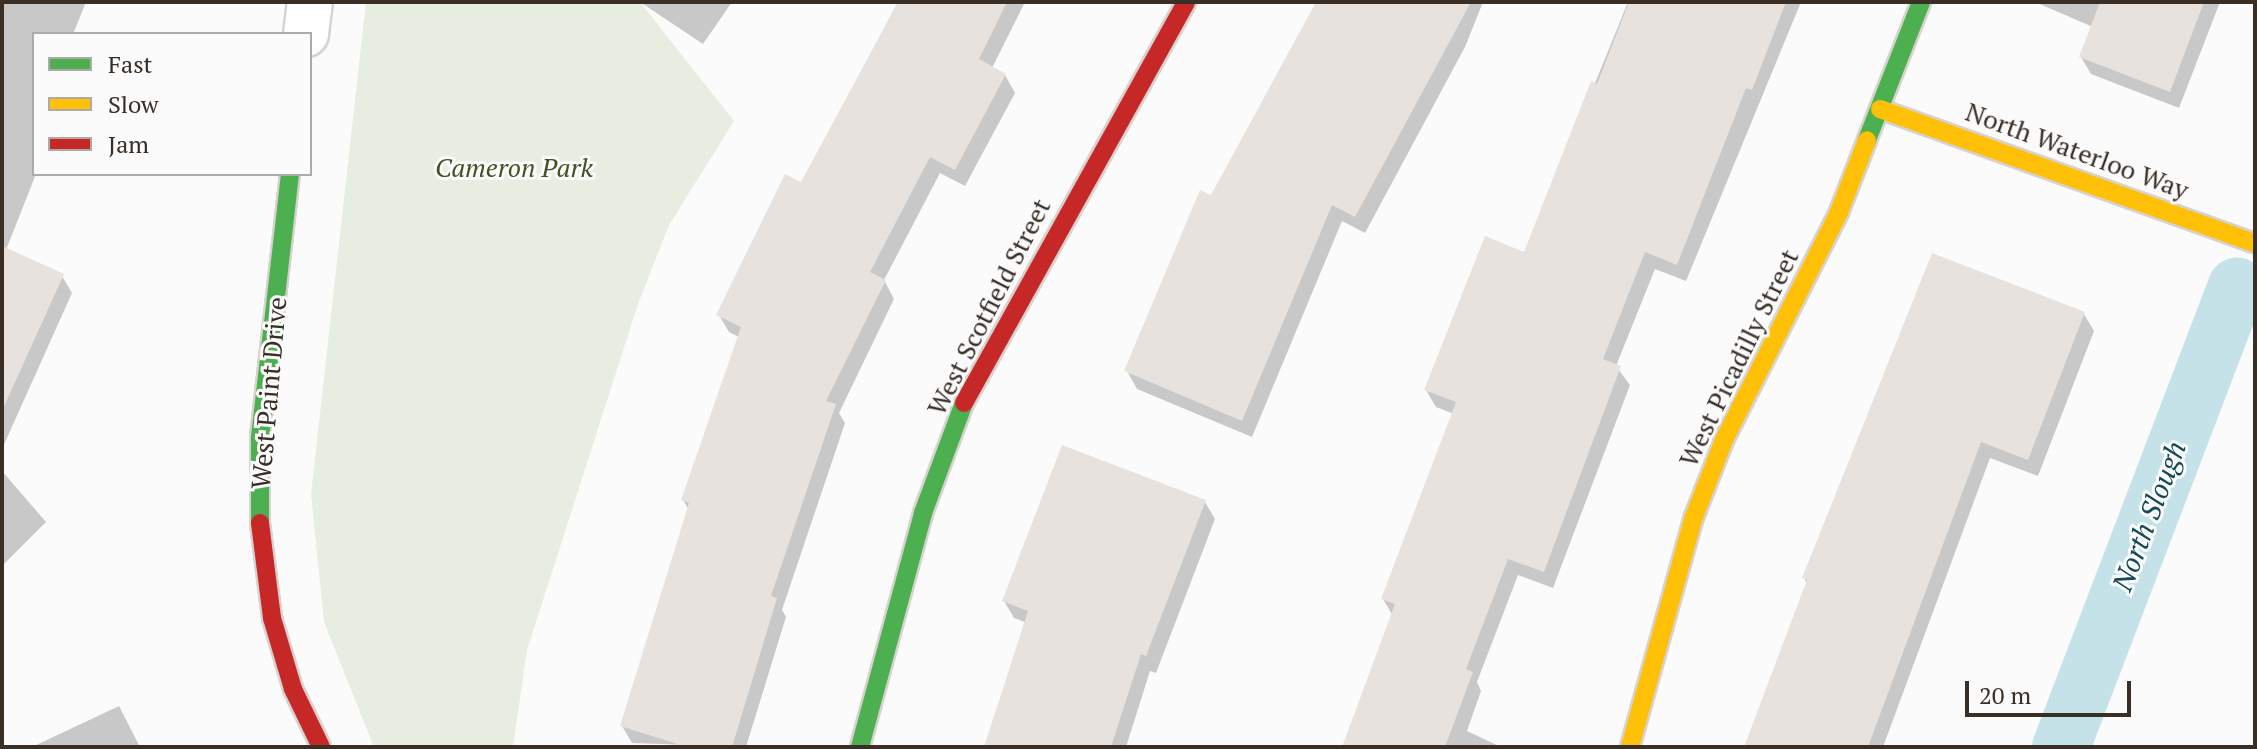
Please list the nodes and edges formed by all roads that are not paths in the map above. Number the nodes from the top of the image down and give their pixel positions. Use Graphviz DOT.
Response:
graph roads {
  1 [pos="310,2"];
  2 [pos="1186,2"];
  3 [pos="1921,2"];
  4 [pos="306,32"];
  5 [pos="1880,109"];
  6 [pos="290,176"];
  7 [pos="2255,243"];
  8 [pos="321,747"];
  9 [pos="860,747"];
  10 [pos="1630,747"];
  1 -- 4 [label="street"];
  2 -- 9 [label="street, West Scotfield Street"];
  3 -- 5 [label="street, West Picadilly Street"];
  5 -- 7 [label="street, North Waterloo Way"];
  5 -- 10 [label="street, West Picadilly Street"];
  6 -- 8 [label="street, West Paint Drive"];
}
